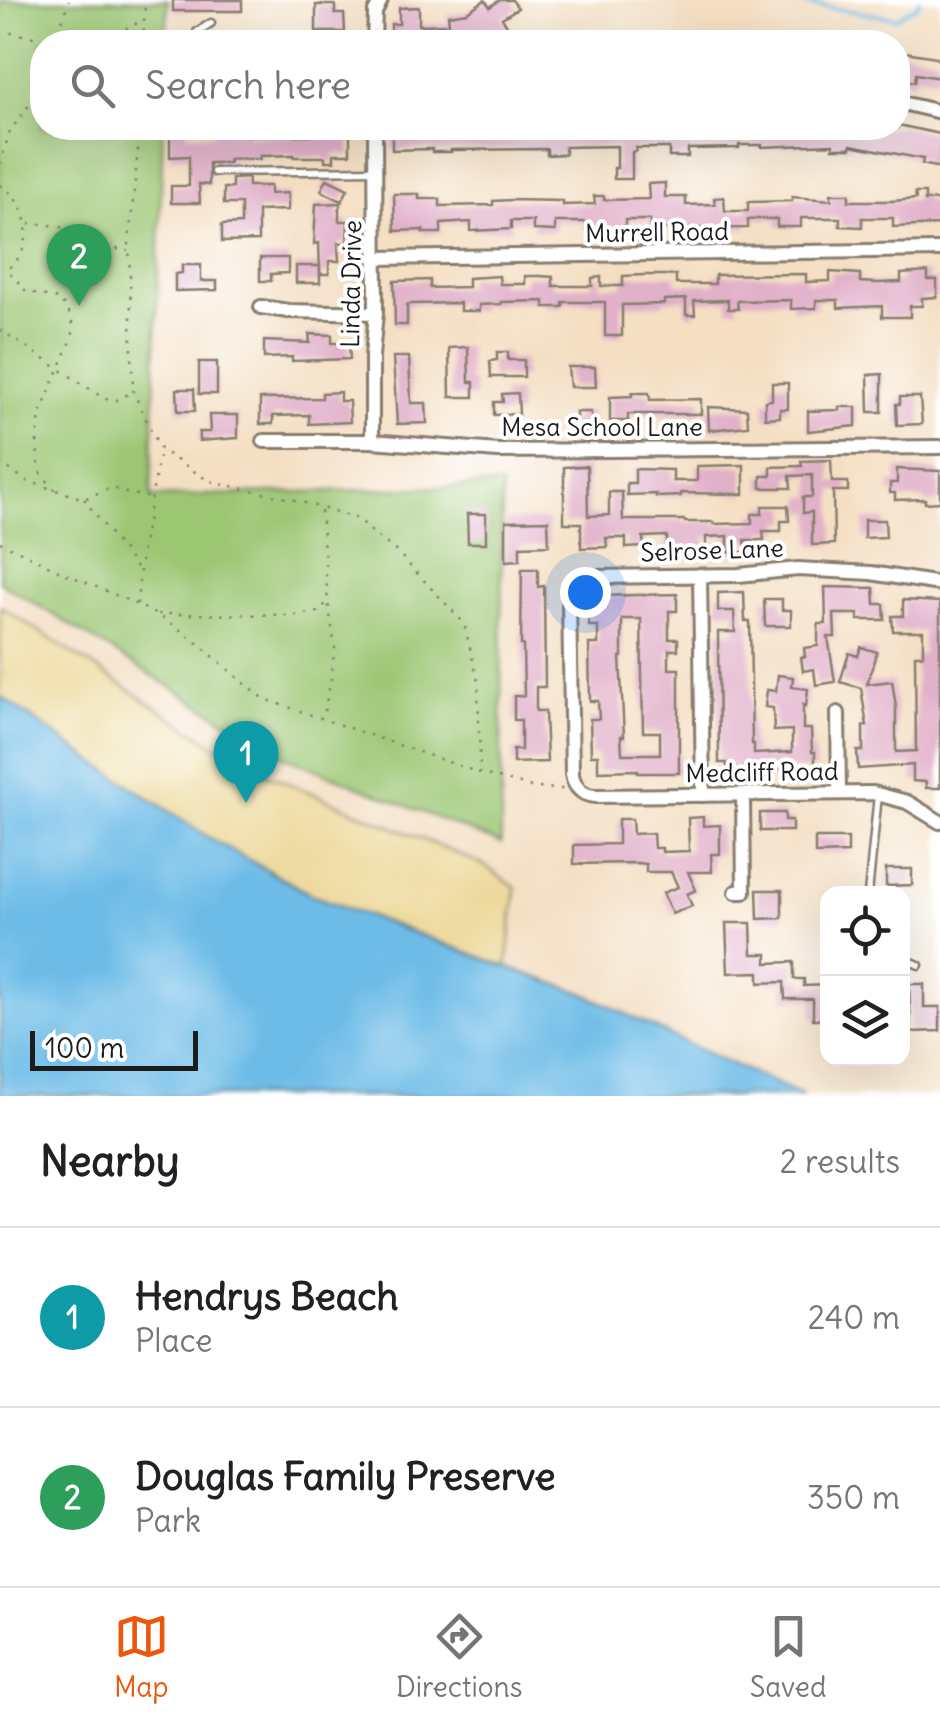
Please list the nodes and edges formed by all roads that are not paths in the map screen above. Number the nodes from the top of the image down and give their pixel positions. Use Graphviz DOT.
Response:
graph roads {
  1 [pos="382,0"];
  2 [pos="211,23"];
  3 [pos="200,30"];
  4 [pos="374,30"];
  5 [pos="910,105"];
  6 [pos="940,112"];
  7 [pos="375,140"];
  8 [pos="375,170"];
  9 [pos="214,172"];
  10 [pos="940,250"];
  11 [pos="375,258"];
  12 [pos="261,307"];
  13 [pos="376,313"];
  14 [pos="264,441"];
  15 [pos="372,441"];
  16 [pos="940,447"];
  17 [pos="700,575"];
  18 [pos="940,584"];
  19 [pos="838,713"];
  20 [pos="579,790"];
  21 [pos="838,793"];
  22 [pos="743,794"];
  23 [pos="878,794"];
  24 [pos="704,795"];
  25 [pos="940,822"];
  26 [pos="869,886"];
  27 [pos="736,892"];
  28 [pos="910,961"];
  29 [pos="919,965"];
  1 -- 4 [label="street"];
  2 -- 3 [label="lane"];
  5 -- 6 [label="street"];
  7 -- 8 [label="street, Linda Drive"];
  8 -- 9 [label="lane"];
  8 -- 11 [label="street, Linda Drive"];
  10 -- 11 [label="street, Murrell Road"];
  11 -- 13 [label="street, Linda Drive"];
  12 -- 13 [label="street"];
  13 -- 15 [label="street, Linda Drive"];
  14 -- 15 [label="street, Mesa School Lane"];
  15 -- 16 [label="street, Mesa School Lane"];
  17 -- 18 [label="street, Selrose Lane"];
  17 -- 20 [label="street, Selrose Lane"];
  17 -- 24 [label="street"];
  19 -- 21 [label="street"];
  20 -- 24 [label="street, Medcliff Road"];
  21 -- 22 [label="street, Medcliff Road"];
  21 -- 23 [label="street, Medcliff Road"];
  22 -- 24 [label="street, Medcliff Road"];
  22 -- 27 [label="street"];
  23 -- 25 [label="street, Medcliff Road"];
  23 -- 26 [label="lane"];
  28 -- 29 [label="lane"];
}
